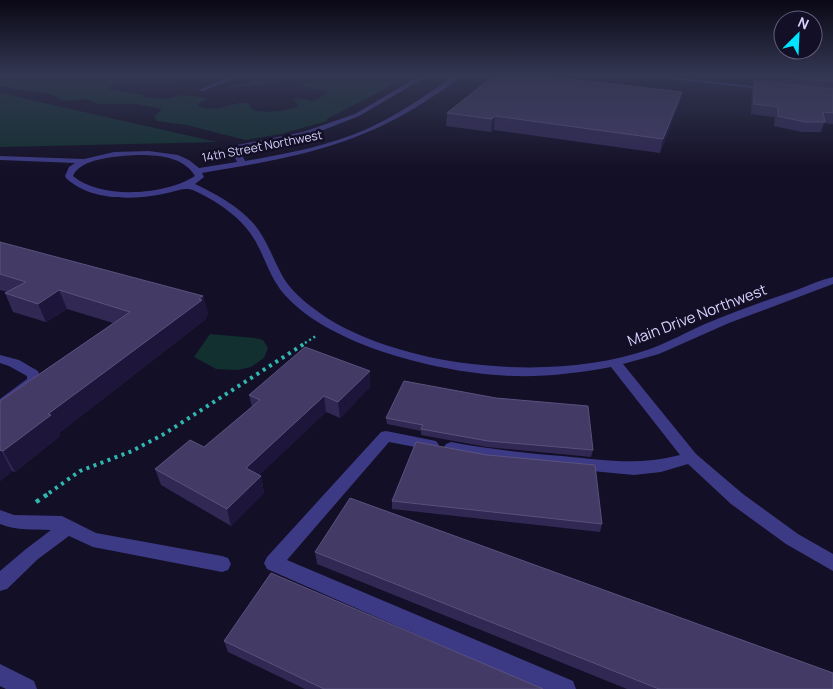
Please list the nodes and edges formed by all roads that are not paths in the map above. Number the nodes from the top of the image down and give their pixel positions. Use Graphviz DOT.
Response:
graph roads {
  1 [pos="371,106"];
  2 [pos="413,106"];
  3 [pos="0,158"];
  4 [pos="82,162"];
  5 [pos="242,164"];
  6 [pos="198,171"];
  7 [pos="190,185"];
  8 [pos="833,280"];
  9 [pos="0,359"];
  10 [pos="614,362"];
  11 [pos="0,406"];
  12 [pos="691,458"];
  13 [pos="0,517"];
  14 [pos="68,527"];
  15 [pos="833,563"];
  16 [pos="222,564"];
  17 [pos="0,583"];
  18 [pos="0,674"];
  19 [pos="26,689"];
  20 [pos="565,689"];
  1 -- 5 [label="street"];
  2 -- 5 [label="street, 14th Street Northwest"];
  3 -- 4 [label="street"];
  4 -- 6 [label="street"];
  4 -- 7 [label="street"];
  5 -- 6 [label="street, 14th Street Northwest"];
  6 -- 7 [label="street"];
  7 -- 10 [label="street, Main Drive Northwest"];
  8 -- 10 [label="street, Main Drive Northwest"];
  9 -- 11 [label="street"];
  10 -- 12 [label="street"];
  12 -- 15 [label="street"];
  12 -- 20 [label="street"];
  13 -- 14 [label="street"];
  14 -- 16 [label="street"];
  14 -- 17 [label="street"];
  18 -- 19 [label="street"];
}
